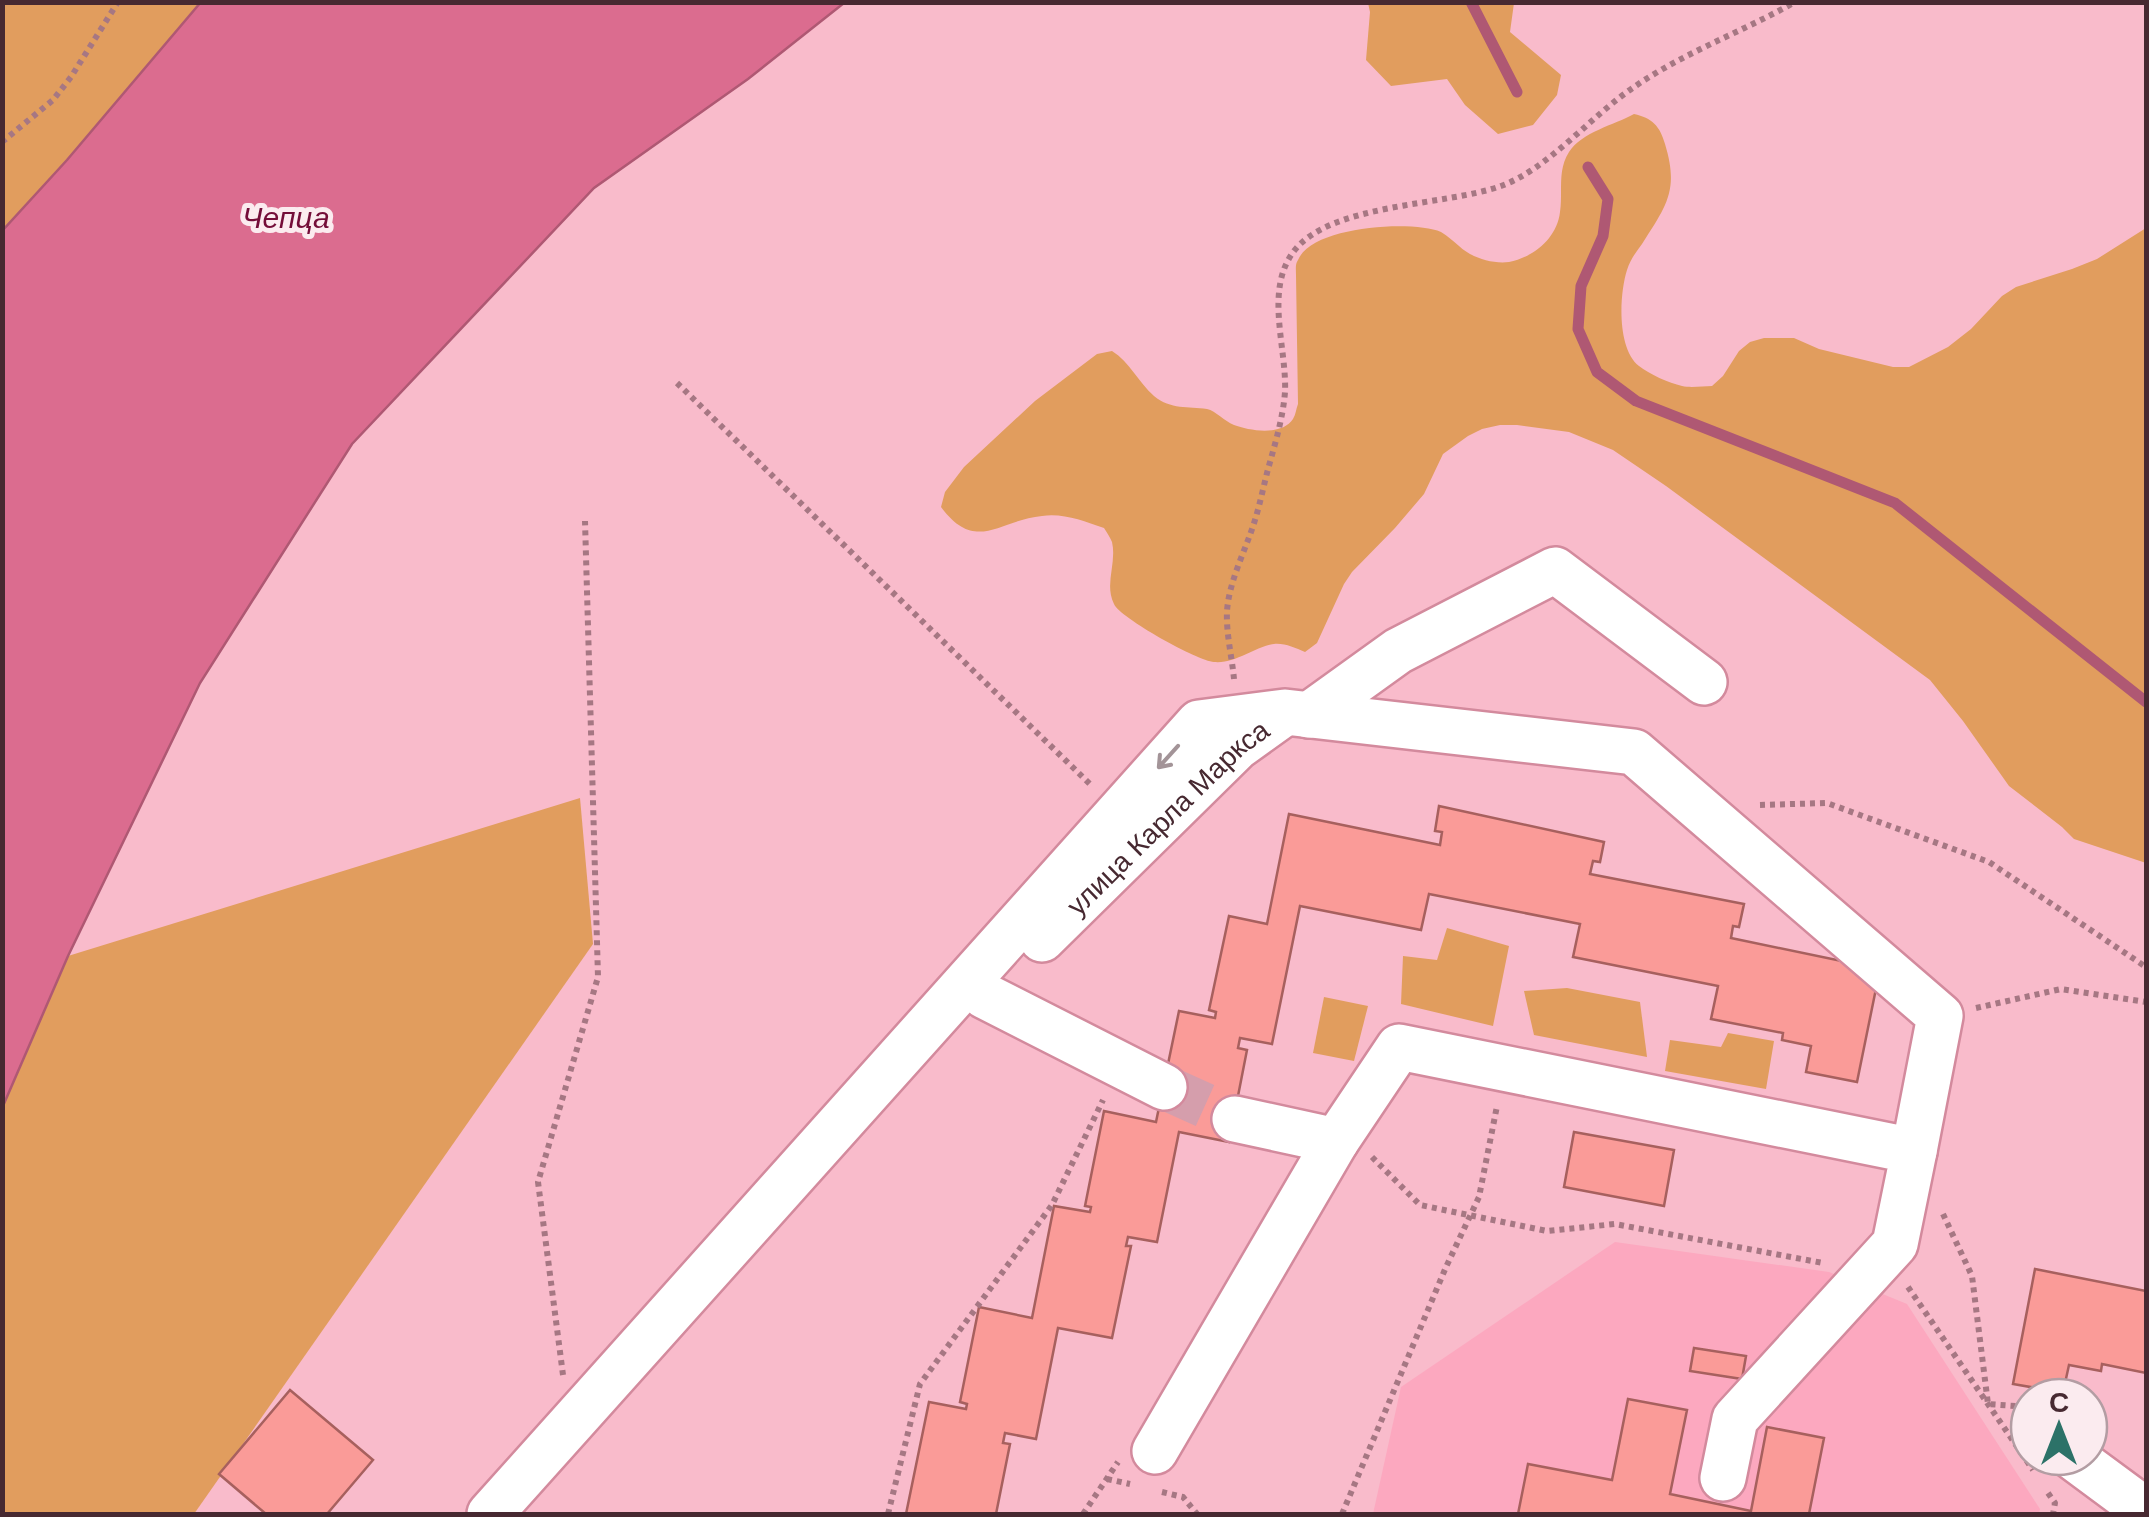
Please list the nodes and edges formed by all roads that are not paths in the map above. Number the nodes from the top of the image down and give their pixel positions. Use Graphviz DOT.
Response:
graph roads {
  1 [pos="1704,682"];
  2 [pos="1297,714"];
  3 [pos="985,996"];
  4 [pos="1164,1087"];
  5 [pos="1235,1119"];
  6 [pos="1336,1141"];
  7 [pos="1914,1151"];
  8 [pos="1140,1452"];
  9 [pos="2064,1477"];
  10 [pos="1723,1478"];
  11 [pos="2146,1511"];
  12 [pos="490,1514"];
  13 [pos="524,1514"];
  1 -- 2 [label="street"];
  2 -- 3 [label="street, улица Карла Маркса"];
  2 -- 7 [label="street"];
  2 -- 12 [label="street, улица Карла Маркса, one-way"];
  3 -- 4 [label="street"];
  3 -- 13 [label="street, улица Карла Маркса"];
  5 -- 6 [label="street"];
  6 -- 7 [label="street"];
  6 -- 8 [label="street"];
  7 -- 10 [label="street"];
  9 -- 11 [label="street"];
}
